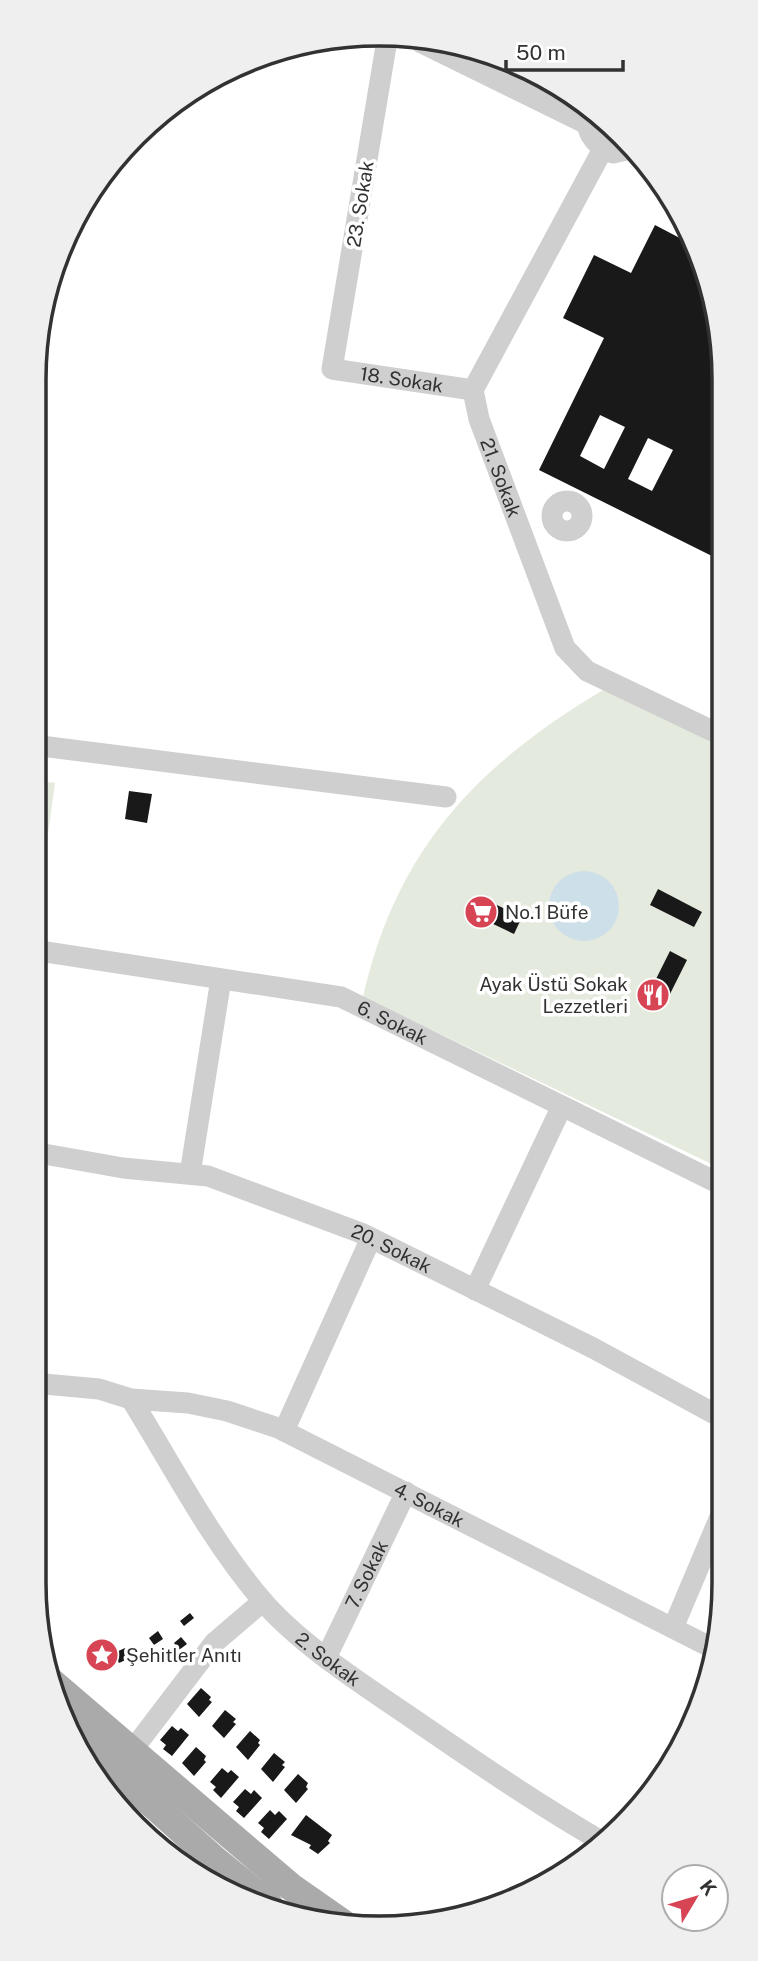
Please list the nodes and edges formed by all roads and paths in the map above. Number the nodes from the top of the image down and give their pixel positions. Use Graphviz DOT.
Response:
graph roads {
  1 [pos="386,46"];
  2 [pos="442,52"];
  3 [pos="577,111"];
  4 [pos="589,120"];
  5 [pos="603,149"];
  6 [pos="624,152"];
  7 [pos="332,369"];
  8 [pos="473,390"];
  9 [pos="553,522"];
  10 [pos="519,531"];
  11 [pos="712,731"];
  12 [pos="46,747"];
  13 [pos="446,797"];
  14 [pos="46,952"];
  15 [pos="221,979"];
  16 [pos="561,1108"];
  17 [pos="46,1154"];
  18 [pos="190,1174"];
  19 [pos="712,1180"];
  20 [pos="371,1238"];
  21 [pos="475,1290"];
  22 [pos="46,1384"];
  23 [pos="131,1399"];
  24 [pos="712,1412"];
  25 [pos="284,1431"];
  26 [pos="406,1492"];
  27 [pos="712,1534"];
  28 [pos="262,1602"];
  29 [pos="673,1628"];
  30 [pos="706,1645"];
  31 [pos="326,1658"];
  32 [pos="69,1705"];
  33 [pos="87,1744"];
  34 [pos="114,1763"];
  35 [pos="594,1837"];
  36 [pos="253,1891"];
  37 [pos="326,1911"];
  1 -- 7 [label="street, 23. Sokak"];
  2 -- 3 [label="street"];
  4 -- 5 [label="street"];
  5 -- 6 [label="street"];
  5 -- 8 [label="street"];
  7 -- 8 [label="street, 18. Sokak"];
  8 -- 10 [label="street, 21. Sokak"];
  9 -- 10 [label="street"];
  10 -- 11 [label="street, 21. Sokak"];
  12 -- 13 [label="street"];
  14 -- 15 [label="street, 6. Sokak"];
  15 -- 16 [label="street, 6. Sokak"];
  15 -- 18 [label="street"];
  16 -- 19 [label="street, 6. Sokak"];
  16 -- 21 [label="street"];
  17 -- 18 [label="street, 20. Sokak"];
  18 -- 20 [label="street, 20. Sokak"];
  20 -- 21 [label="street, 20. Sokak"];
  20 -- 25 [label="street"];
  21 -- 24 [label="street, 20. Sokak"];
  22 -- 23 [label="street, 4. Sokak"];
  23 -- 25 [label="street, 4. Sokak"];
  23 -- 28 [label="street, 2. Sokak"];
  25 -- 26 [label="street, 4. Sokak"];
  26 -- 29 [label="street, 4. Sokak"];
  26 -- 31 [label="street, 7. Sokak"];
  27 -- 29 [label="street"];
  28 -- 31 [label="street, 2. Sokak"];
  28 -- 34 [label="street"];
  29 -- 30 [label="street, 4. Sokak"];
  31 -- 35 [label="street, 2. Sokak"];
  32 -- 34 [label="main road"];
  33 -- 34 [label="main road"];
  34 -- 36 [label="main road"];
  34 -- 37 [label="main road"];
}
